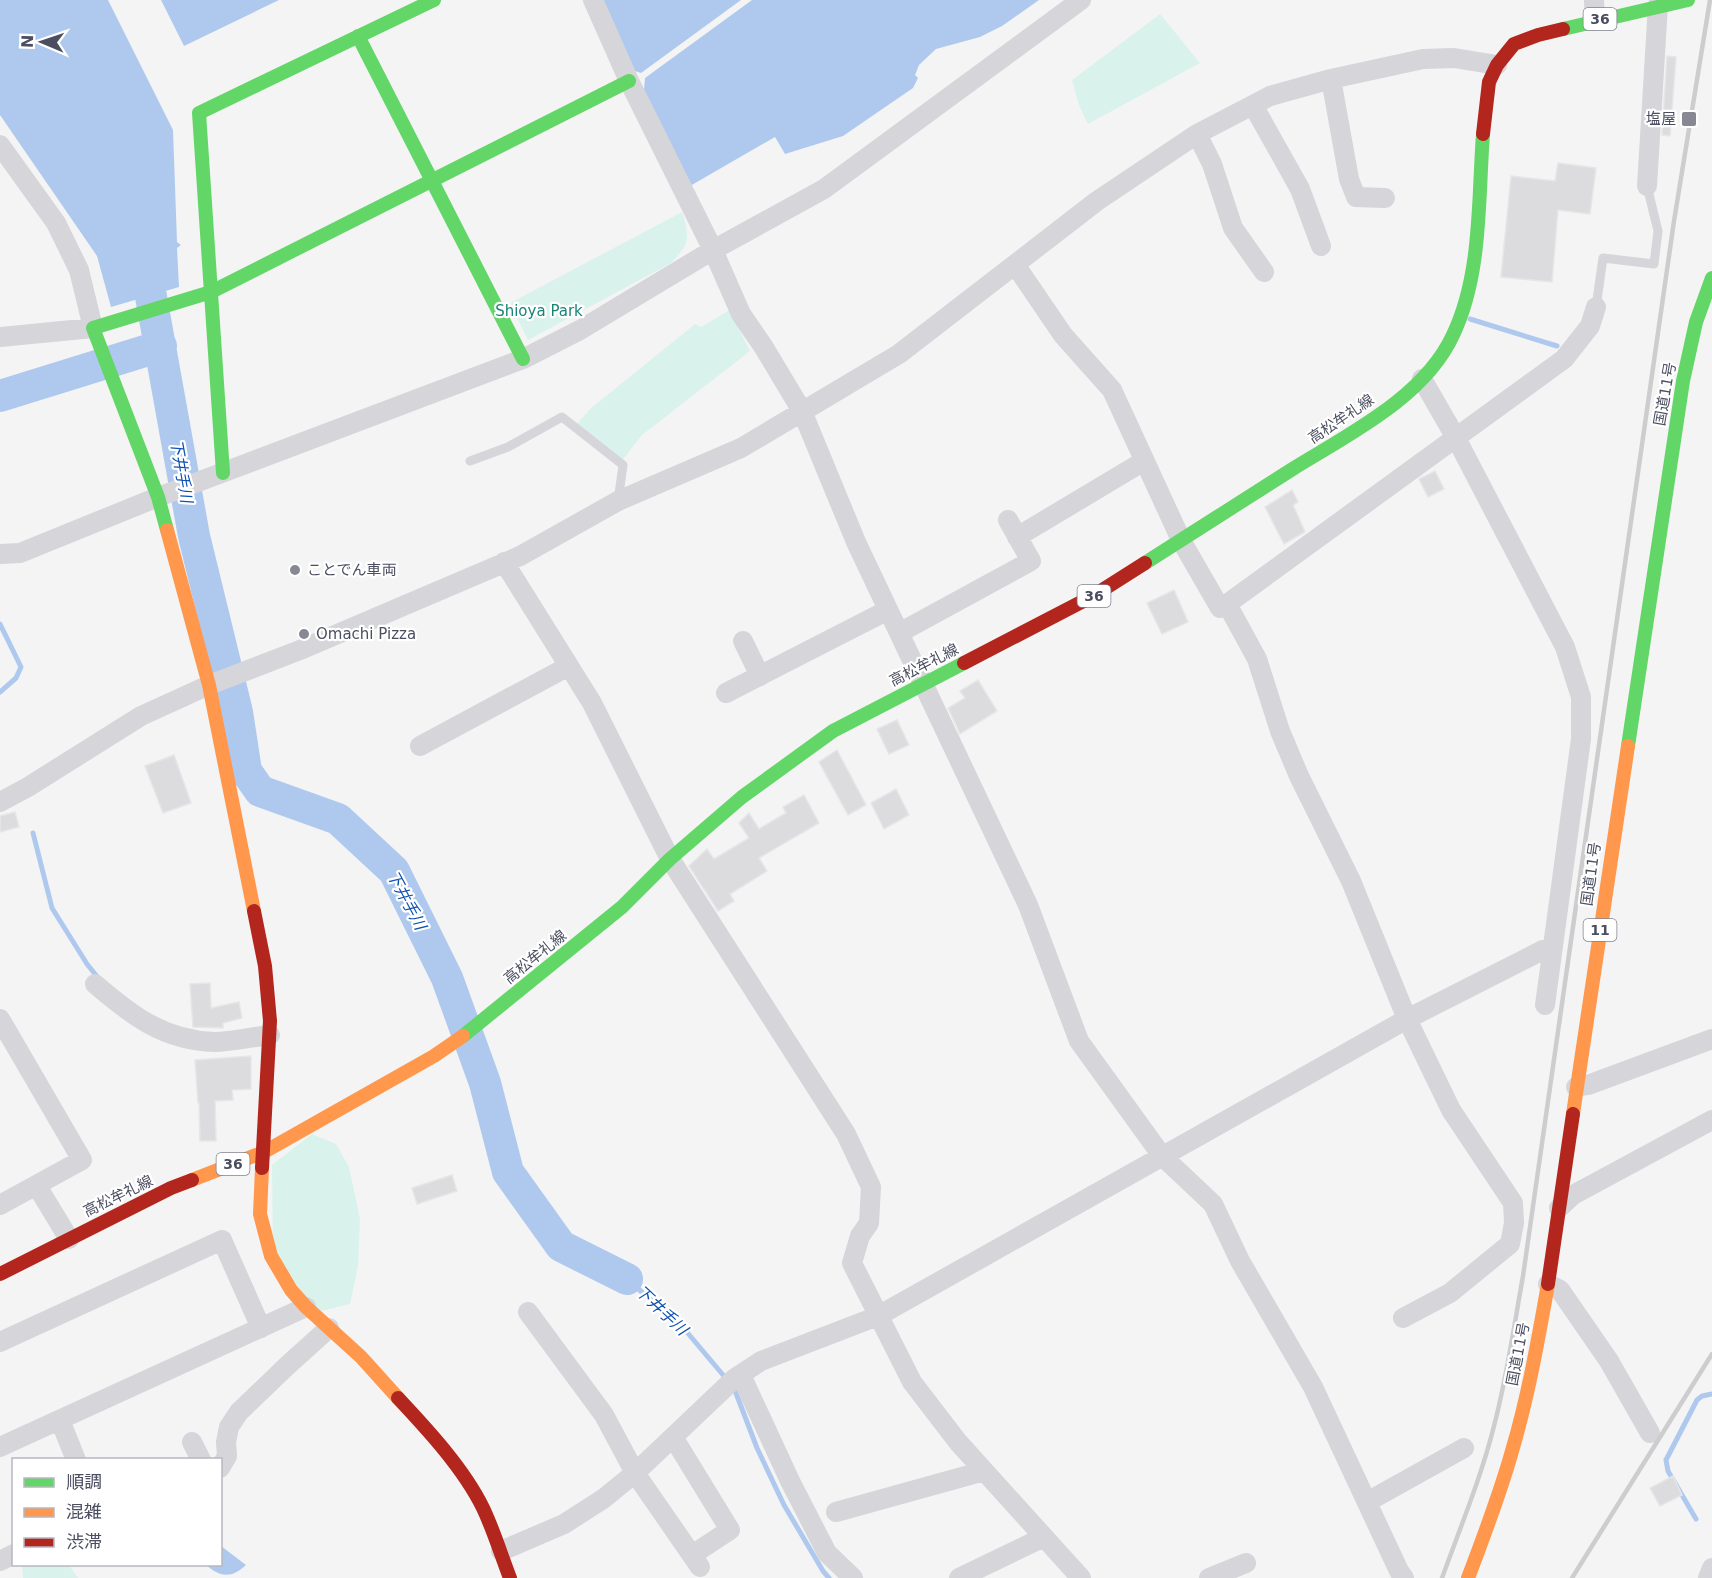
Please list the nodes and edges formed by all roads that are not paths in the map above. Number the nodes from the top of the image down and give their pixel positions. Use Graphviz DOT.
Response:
graph roads {
  1 [pos="434,0"];
  2 [pos="593,0"];
  3 [pos="1081,0"];
  4 [pos="1594,0"];
  5 [pos="1688,0"];
  6 [pos="1658,5"];
  7 [pos="1595,21"];
  8 [pos="358,36"];
  9 [pos="1497,64"];
  10 [pos="1331,79"];
  11 [pos="629,81"];
  12 [pos="1253,105"];
  13 [pos="1197,134"];
  14 [pos="0,145"];
  15 [pos="432,180"];
  16 [pos="1647,186"];
  17 [pos="1385,198"];
  18 [pos="1321,246"];
  19 [pos="713,250"];
  20 [pos="1016,266"];
  21 [pos="1264,272"];
  22 [pos="1712,278"];
  23 [pos="211,292"];
  24 [pos="1596,307"];
  25 [pos="99,327"];
  26 [pos="0,337"];
  27 [pos="522,360"];
  28 [pos="1422,379"];
  29 [pos="802,411"];
  30 [pos="1456,438"];
  31 [pos="470,461"];
  32 [pos="1144,461"];
  33 [pos="223,473"];
  34 [pos="163,496"];
  35 [pos="618,501"];
  36 [pos="1182,542"];
  37 [pos="0,554"];
  38 [pos="504,562"];
  39 [pos="1227,604"];
  40 [pos="888,610"];
  41 [pos="899,633"];
  42 [pos="743,641"];
  43 [pos="569,666"];
  44 [pos="760,676"];
  45 [pos="213,683"];
  46 [pos="923,683"];
  47 [pos="726,693"];
  48 [pos="420,746"];
  49 [pos="0,802"];
  50 [pos="670,859"];
  51 [pos="1552,948"];
  52 [pos="95,984"];
  53 [pos="1545,1005"];
  54 [pos="1407,1018"];
  55 [pos="0,1019"];
  56 [pos="270,1035"];
  57 [pos="1712,1039"];
  58 [pos="1576,1087"];
  59 [pos="1712,1120"];
  60 [pos="264,1152"];
  61 [pos="1162,1156"];
  62 [pos="37,1186"];
  63 [pos="0,1205"];
  64 [pos="1558,1208"];
  65 [pos="69,1239"];
  66 [pos="0,1274"];
  67 [pos="1548,1284"];
  68 [pos="306,1307"];
  69 [pos="528,1312"];
  70 [pos="878,1316"];
  71 [pos="1403,1318"];
  72 [pos="261,1328"];
  73 [pos="329,1328"];
  74 [pos="0,1342"];
  75 [pos="738,1376"];
  76 [pos="60,1420"];
  77 [pos="1650,1433"];
  78 [pos="673,1437"];
  79 [pos="0,1447"];
  80 [pos="1464,1448"];
  81 [pos="75,1458"];
  82 [pos="222,1465"];
  83 [pos="984,1471"];
  84 [pos="636,1473"];
  85 [pos="1367,1502"];
  86 [pos="836,1512"];
  87 [pos="1044,1537"];
  88 [pos="1246,1563"];
  89 [pos="1712,1568"];
  90 [pos="505,1569"];
  91 [pos="853,1578"];
  92 [pos="959,1578"];
  93 [pos="1081,1578"];
  94 [pos="1209,1578"];
  95 [pos="1404,1578"];
  96 [pos="1468,1578"];
  97 [pos="1708,1578"];
  1 -- 8 [label="main road"];
  2 -- 11 [label="street"];
  3 -- 19 [label="street"];
  4 -- 7 [label="street"];
  5 -- 6 [label="main road, 高松牟礼線 / 36"];
  6 -- 7 [label="main road, 高松牟礼線 / 36"];
  6 -- 16 [label="street"];
  7 -- 9 [label="main road, 高松牟礼線 / 36"];
  8 -- 15 [label="main road"];
  8 -- 23 [label="main road"];
  9 -- 10 [label="street"];
  9 -- 28 [label="main road, 高松牟礼線 / 36"];
  10 -- 12 [label="street"];
  10 -- 17 [label="street"];
  11 -- 15 [label="main road"];
  11 -- 19 [label="street"];
  12 -- 13 [label="street"];
  12 -- 18 [label="street"];
  13 -- 20 [label="street"];
  13 -- 21 [label="street"];
  14 -- 25 [label="street"];
  15 -- 23 [label="main road"];
  15 -- 27 [label="main road"];
  16 -- 24 [label="lane"];
  19 -- 27 [label="street"];
  19 -- 29 [label="street"];
  20 -- 29 [label="street"];
  20 -- 32 [label="street"];
  22 -- 58 [label="main road, 国道11号 / 11"];
  23 -- 25 [label="main road"];
  23 -- 33 [label="main road"];
  24 -- 30 [label="street"];
  25 -- 26 [label="street"];
  25 -- 34 [label="main road"];
  27 -- 33 [label="street"];
  28 -- 30 [label="street"];
  28 -- 36 [label="main road, 高松牟礼線 / 36"];
  29 -- 35 [label="street"];
  29 -- 40 [label="street"];
  30 -- 39 [label="street"];
  30 -- 51 [label="street"];
  31 -- 35 [label="lane"];
  32 -- 36 [label="street"];
  32 -- 41 [label="street"];
  33 -- 34 [label="street"];
  34 -- 37 [label="street"];
  34 -- 45 [label="main road"];
  35 -- 38 [label="street"];
  36 -- 39 [label="street"];
  36 -- 46 [label="main road, 高松牟礼線 / 36"];
  38 -- 43 [label="street"];
  38 -- 45 [label="street"];
  39 -- 54 [label="street"];
  40 -- 41 [label="street"];
  40 -- 44 [label="street"];
  41 -- 46 [label="street"];
  42 -- 44 [label="street"];
  43 -- 48 [label="street"];
  43 -- 50 [label="street"];
  44 -- 47 [label="street"];
  45 -- 49 [label="street"];
  45 -- 56 [label="main road"];
  46 -- 50 [label="main road, 高松牟礼線 / 36"];
  46 -- 61 [label="street"];
  50 -- 60 [label="main road, 高松牟礼線 / 36"];
  50 -- 70 [label="street"];
  51 -- 53 [label="street"];
  51 -- 54 [label="street"];
  52 -- 56 [label="street"];
  54 -- 61 [label="street"];
  54 -- 71 [label="street"];
  55 -- 62 [label="street"];
  56 -- 60 [label="main road"];
  57 -- 58 [label="street"];
  58 -- 64 [label="main road, 国道11号 / 11"];
  59 -- 64 [label="street"];
  60 -- 65 [label="main road, 高松牟礼線 / 36"];
  60 -- 68 [label="main road"];
  61 -- 70 [label="street"];
  61 -- 85 [label="street"];
  62 -- 63 [label="street"];
  62 -- 65 [label="street"];
  64 -- 67 [label="main road, 国道11号 / 11"];
  65 -- 66 [label="main road, 高松牟礼線 / 36"];
  67 -- 77 [label="street"];
  67 -- 96 [label="main road, 国道11号 / 11"];
  68 -- 72 [label="street"];
  68 -- 73 [label="main road"];
  69 -- 84 [label="street"];
  70 -- 75 [label="street"];
  70 -- 83 [label="street"];
  72 -- 74 [label="street"];
  72 -- 76 [label="street"];
  73 -- 82 [label="street"];
  73 -- 90 [label="main road"];
  75 -- 78 [label="street"];
  75 -- 91 [label="street"];
  76 -- 79 [label="street"];
  76 -- 81 [label="street"];
  78 -- 84 [label="street"];
  78 -- 84 [label="street"];
  80 -- 85 [label="street"];
  83 -- 86 [label="street"];
  83 -- 87 [label="street"];
  84 -- 90 [label="street"];
  85 -- 95 [label="street"];
  87 -- 92 [label="street"];
  87 -- 93 [label="street"];
  88 -- 94 [label="street"];
  89 -- 97 [label="street"];
}
